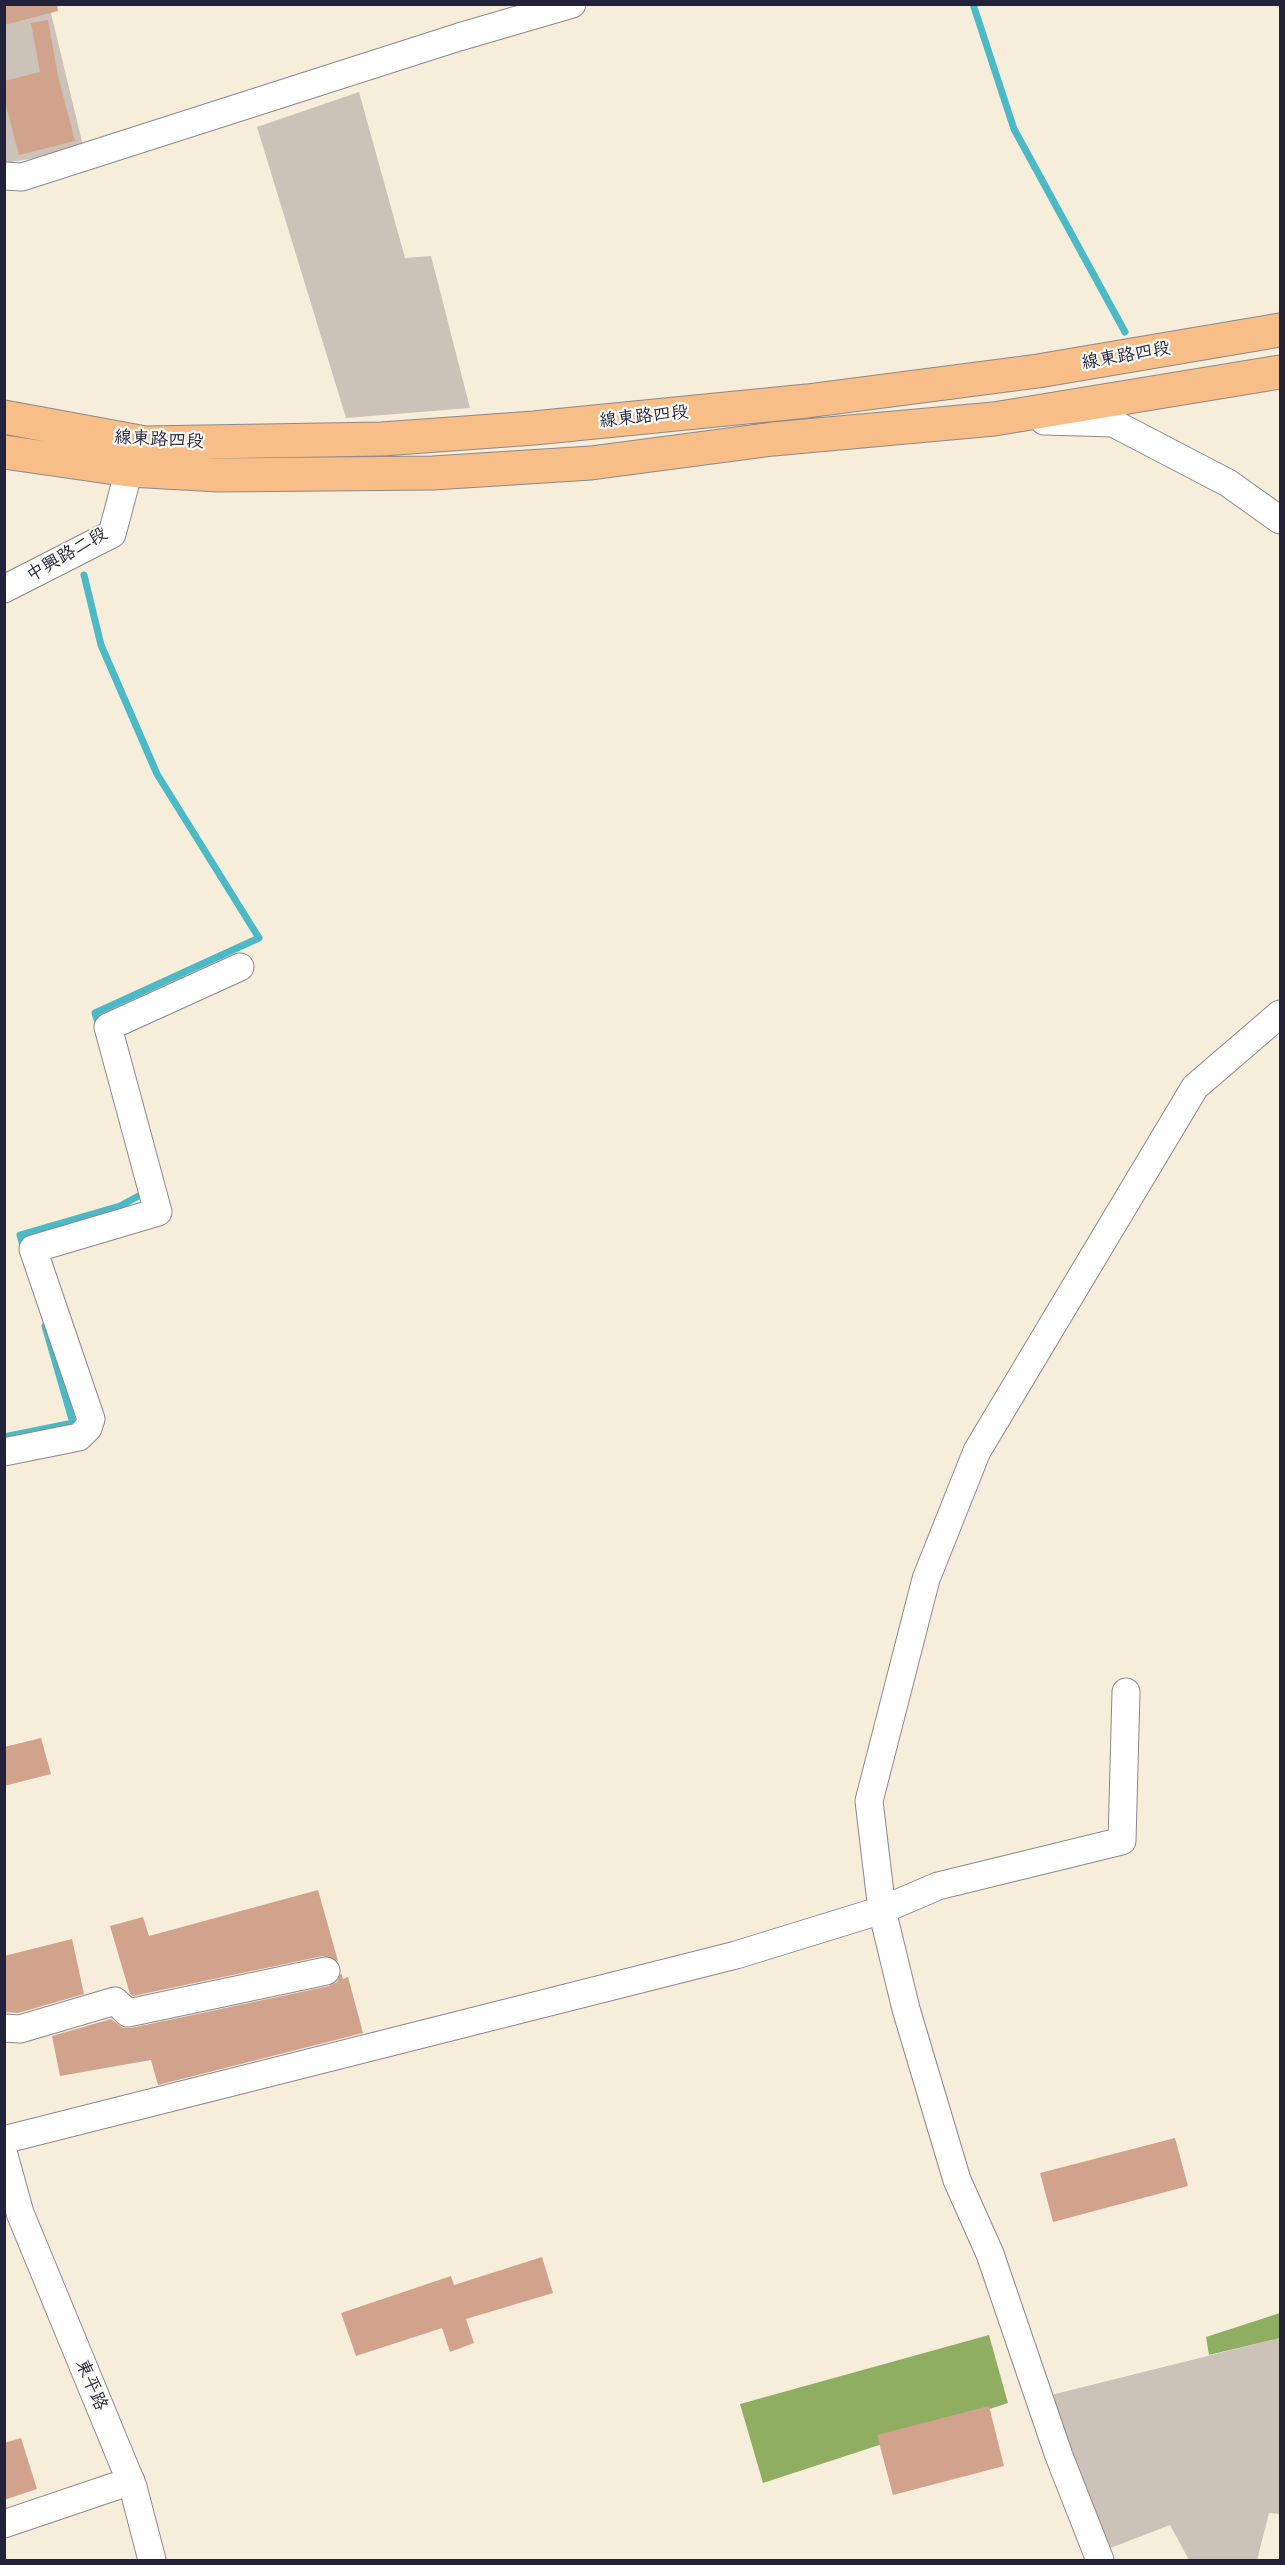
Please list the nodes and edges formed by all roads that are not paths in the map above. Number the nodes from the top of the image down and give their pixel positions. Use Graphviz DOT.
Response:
graph roads {
  1 [pos="572,4"];
  2 [pos="4,176"];
  3 [pos="1281,330"];
  4 [pos="1281,372"];
  5 [pos="4,417"];
  6 [pos="994,419"];
  7 [pos="4,452"];
  8 [pos="125,455"];
  9 [pos="1281,520"];
  10 [pos="4,590"];
  11 [pos="240,967"];
  12 [pos="1281,1014"];
  13 [pos="4,1452"];
  14 [pos="1126,1692"];
  15 [pos="882,1910"];
  16 [pos="327,1971"];
  17 [pos="4,2028"];
  18 [pos="4,2144"];
  19 [pos="4,2155"];
  20 [pos="12,2215"];
  21 [pos="131,2481"];
  22 [pos="4,2524"];
  23 [pos="152,2560"];
  24 [pos="1100,2560"];
  1 -- 2 [label="street"];
  3 -- 8 [label="main road, 線東路四段"];
  4 -- 6 [label="main road, 線東路四段"];
  5 -- 8 [label="main road, 線東路四段"];
  6 -- 8 [label="main road, 線東路四段"];
  6 -- 9 [label="street"];
  7 -- 8 [label="main road, 線東路四段"];
  8 -- 10 [label="street, 中興路二段"];
  11 -- 13 [label="street"];
  12 -- 15 [label="street"];
  14 -- 15 [label="street"];
  15 -- 18 [label="street"];
  15 -- 24 [label="street"];
  16 -- 17 [label="street"];
  19 -- 20 [label="street, 東平路"];
  20 -- 21 [label="street, 東平路"];
  21 -- 22 [label="street"];
  21 -- 23 [label="street, 東平路"];
}
